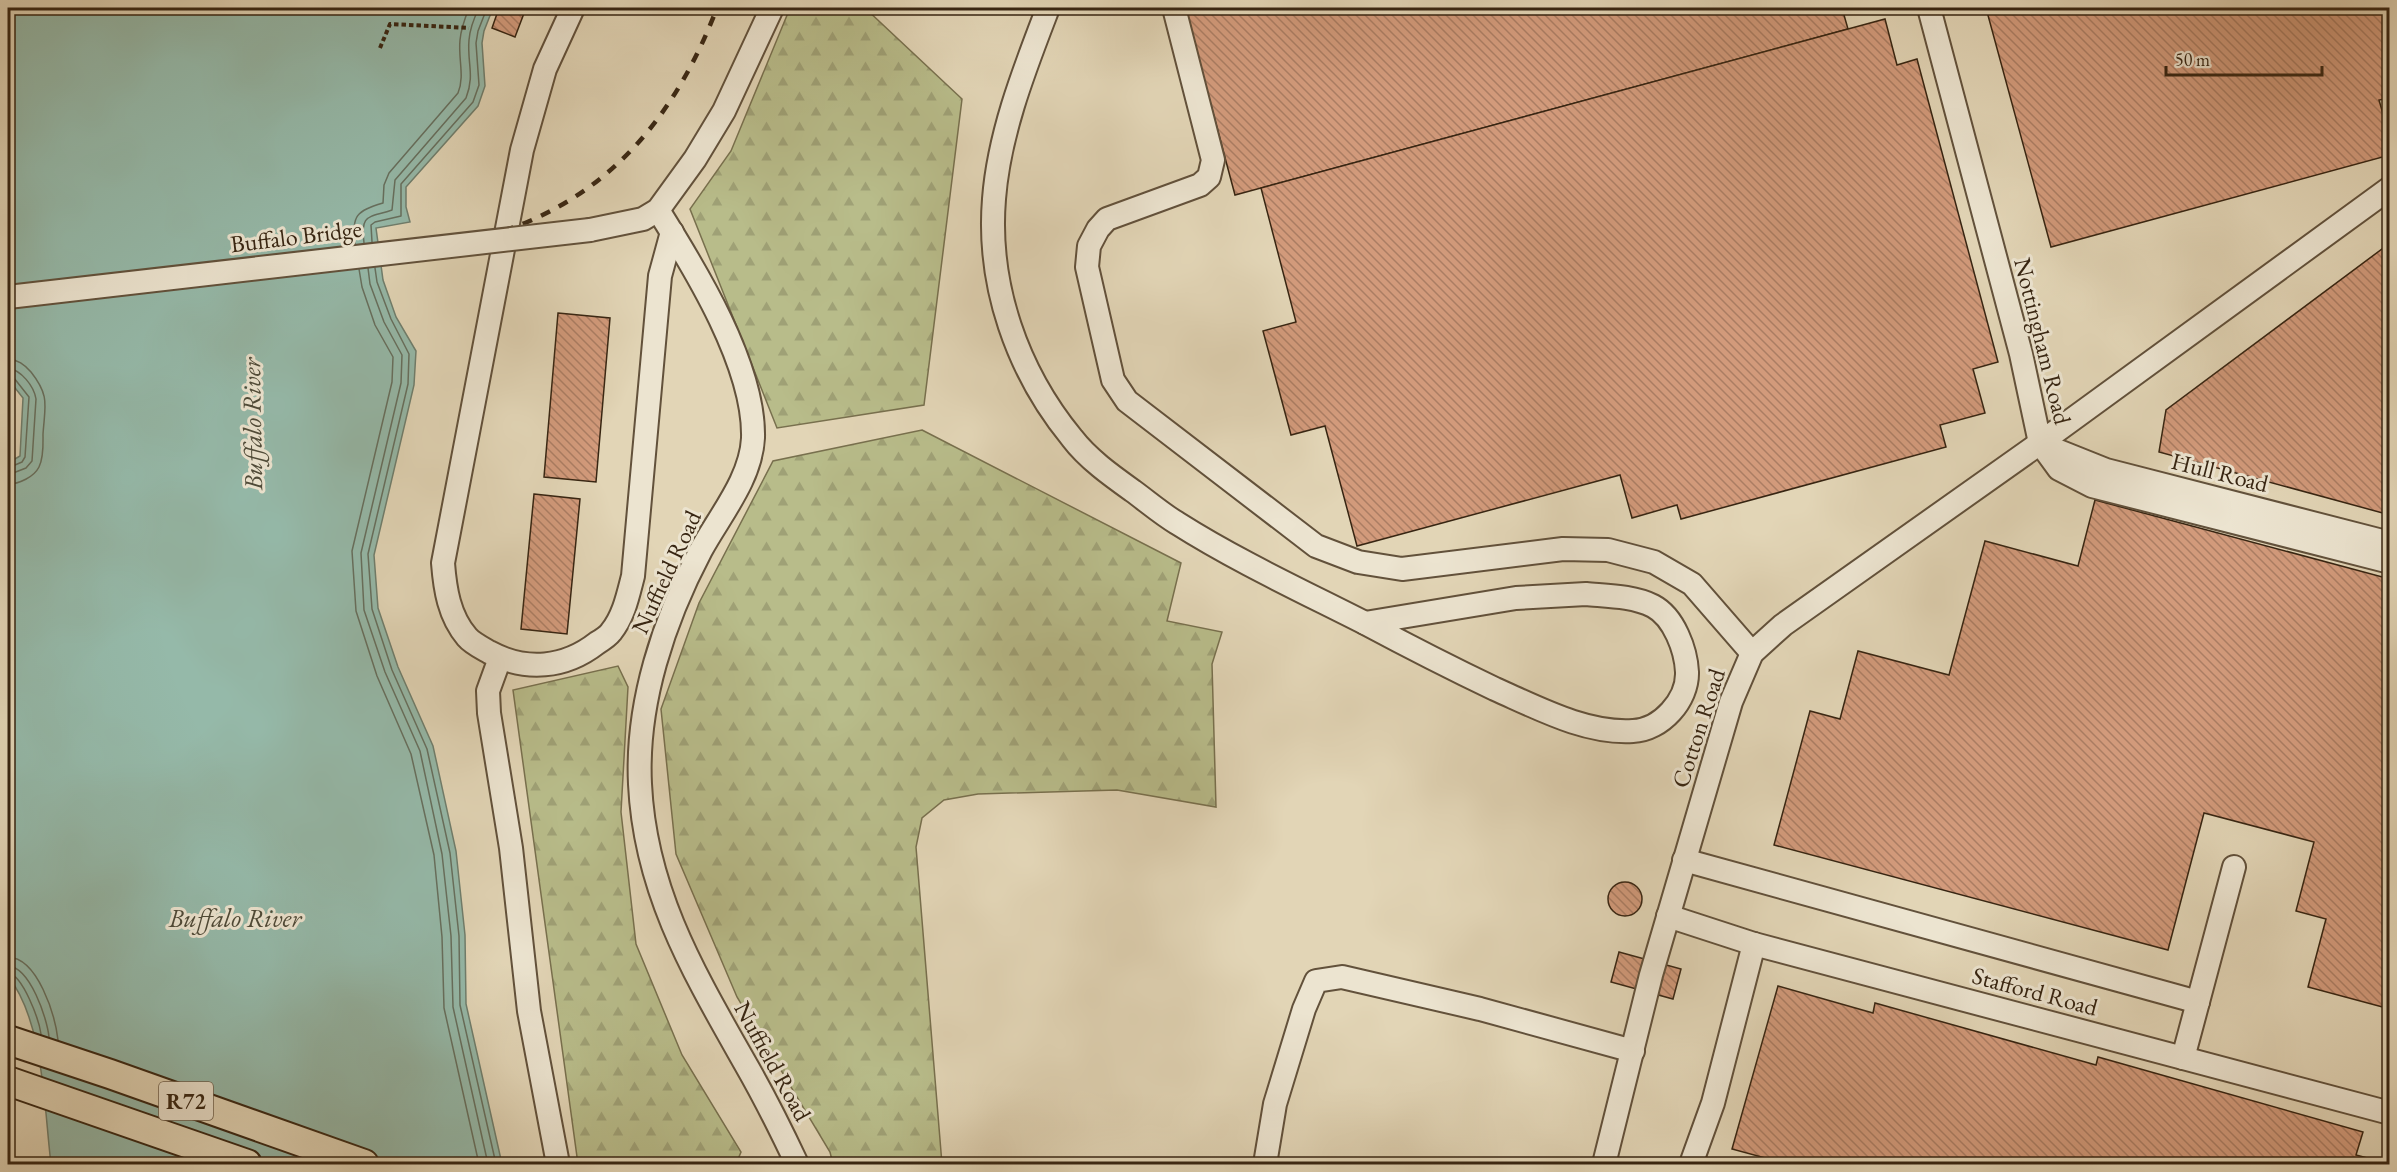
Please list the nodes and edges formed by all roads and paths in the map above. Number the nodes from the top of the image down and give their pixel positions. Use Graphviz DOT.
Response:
graph roads {
  1 [pos="573,8"];
  2 [pos="772,8"];
  3 [pos="1048,8"];
  4 [pos="1174,8"];
  5 [pos="1929,8"];
  6 [pos="469,28"];
  7 [pos="380,48"];
  8 [pos="2390,188"];
  9 [pos="658,210"];
  10 [pos="672,232"];
  11 [pos="8,297"];
  12 [pos="2040,443"];
  13 [pos="2390,543"];
  14 [pos="2390,562"];
  15 [pos="1365,622"];
  16 [pos="1752,653"];
  17 [pos="500,658"];
  18 [pos="1684,860"];
  19 [pos="2234,867"];
  20 [pos="1668,916"];
  21 [pos="1754,944"];
  22 [pos="2198,1002"];
  23 [pos="8,1040"];
  24 [pos="1632,1051"];
  25 [pos="2183,1058"];
  26 [pos="8,1081"];
  27 [pos="2390,1113"];
  28 [pos="247,1164"];
  29 [pos="364,1164"];
  30 [pos="558,1164"];
  31 [pos="797,1164"];
  32 [pos="1265,1164"];
  33 [pos="1604,1164"];
  34 [pos="1691,1164"];
  1 -- 17 [label="street"];
  2 -- 9 [label="street"];
  3 -- 15 [label="street"];
  4 -- 16 [label="street"];
  5 -- 12 [label="street, Nottingham Road"];
  6 -- 7 [label="path"];
  8 -- 12 [label="street, Nottingham Road"];
  9 -- 10 [label="street, Nuffield Road"];
  9 -- 11 [label="street, Buffalo Bridge, bridge"];
  10 -- 17 [label="street"];
  10 -- 31 [label="street, Nuffield Road"];
  12 -- 13 [label="street, Hull Road"];
  12 -- 14 [label="street"];
  12 -- 16 [label="street, Cotton Road"];
  15 -- 15 [label="street"];
  16 -- 18 [label="street, Cotton Road"];
  17 -- 30 [label="street"];
  18 -- 20 [label="street, Cotton Road"];
  18 -- 22 [label="street"];
  19 -- 22 [label="street"];
  20 -- 21 [label="street, Stafford Road"];
  20 -- 24 [label="street, Cotton Road"];
  21 -- 25 [label="street, Stafford Road"];
  21 -- 34 [label="street"];
  22 -- 25 [label="street"];
  23 -- 29 [label="main road, R72"];
  24 -- 32 [label="street"];
  24 -- 33 [label="street, Cotton Road"];
  25 -- 27 [label="street, Stafford Road"];
  26 -- 28 [label="main road, R72"];
}
